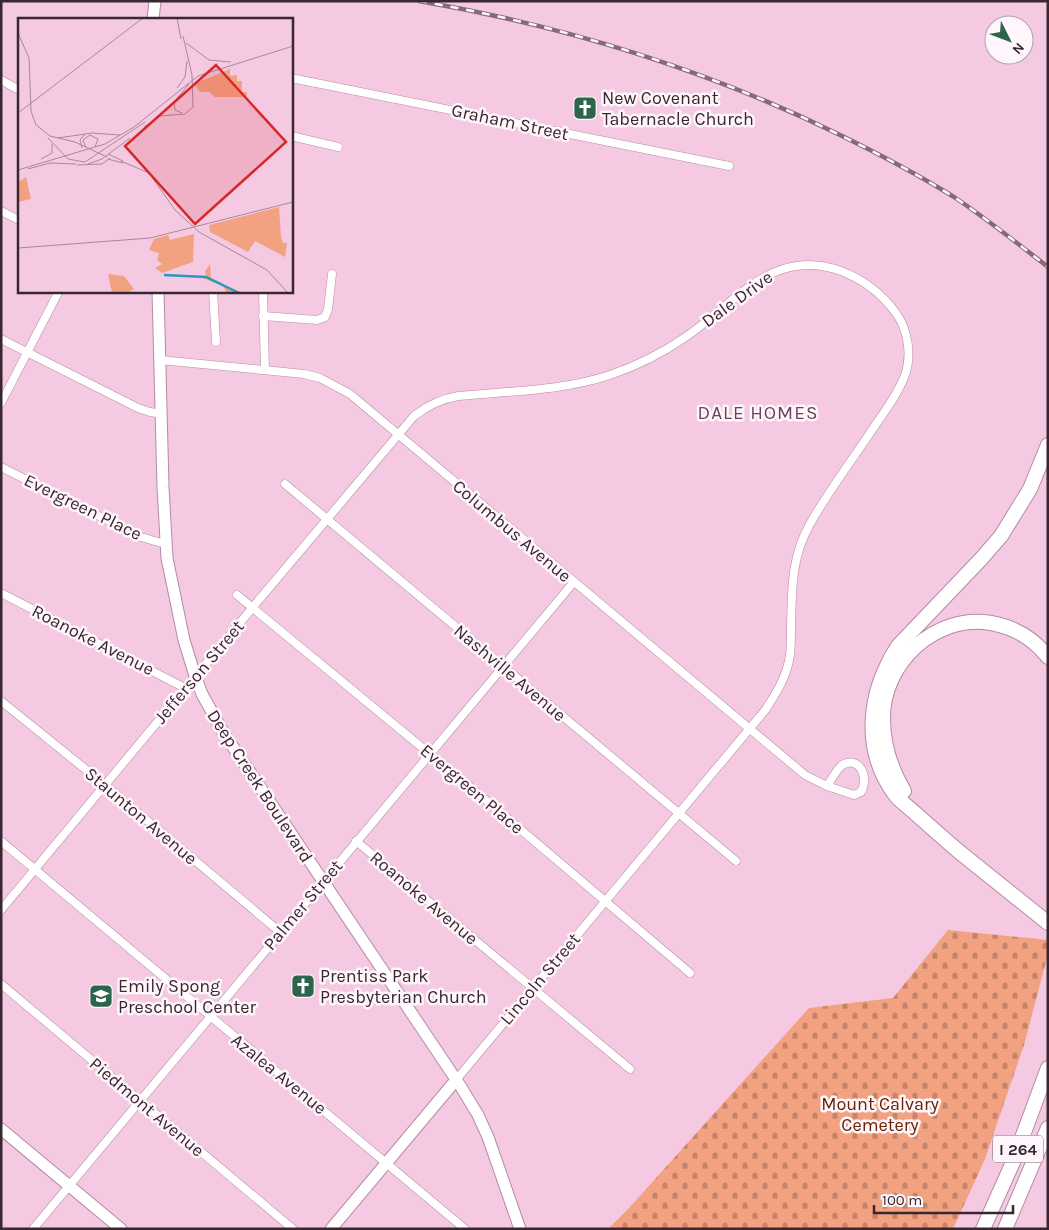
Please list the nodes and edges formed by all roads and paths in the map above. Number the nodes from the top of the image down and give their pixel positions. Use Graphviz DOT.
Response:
graph roads {
  1 [pos="156,1"];
  2 [pos="153,18"];
  3 [pos="292,78"];
  4 [pos="1,80"];
  5 [pos="18,89"];
  6 [pos="292,136"];
  7 [pos="338,147"];
  8 [pos="730,166"];
  9 [pos="1,211"];
  10 [pos="18,220"];
  11 [pos="332,274"];
  12 [pos="58,292"];
  13 [pos="158,292"];
  14 [pos="213,292"];
  15 [pos="263,292"];
  16 [pos="263,316"];
  17 [pos="1,339"];
  18 [pos="216,342"];
  19 [pos="28,352"];
  20 [pos="160,360"];
  21 [pos="265,370"];
  22 [pos="1,403"];
  23 [pos="162,414"];
  24 [pos="398,435"];
  25 [pos="1048,445"];
  26 [pos="1,467"];
  27 [pos="285,484"];
  28 [pos="327,519"];
  29 [pos="166,544"];
  30 [pos="573,582"];
  31 [pos="1,593"];
  32 [pos="237,595"];
  33 [pos="253,608"];
  34 [pos="1048,657"];
  35 [pos="502,667"];
  36 [pos="195,676"];
  37 [pos="185,688"];
  38 [pos="1,701"];
  39 [pos="749,729"];
  40 [pos="430,754"];
  41 [pos="105,785"];
  42 [pos="827,786"];
  43 [pos="901,794"];
  44 [pos="678,814"];
  45 [pos="1,841"];
  46 [pos="356,841"];
  47 [pos="736,861"];
  48 [pos="35,870"];
  49 [pos="322,882"];
  50 [pos="605,901"];
  51 [pos="1,910"];
  52 [pos="1048,913"];
  53 [pos="1048,923"];
  54 [pos="280,932"];
  55 [pos="690,973"];
  56 [pos="1,984"];
  57 [pos="532,988"];
  58 [pos="210,1016"];
  59 [pos="1048,1068"];
  60 [pos="630,1069"];
  61 [pos="456,1080"];
  62 [pos="140,1100"];
  63 [pos="1048,1128"];
  64 [pos="1,1129"];
  65 [pos="386,1163"];
  66 [pos="69,1185"];
  67 [pos="32,1229"];
  68 [pos="121,1229"];
  69 [pos="293,1229"];
  70 [pos="331,1229"];
  71 [pos="465,1229"];
  72 [pos="520,1229"];
  73 [pos="983,1229"];
  74 [pos="1005,1229"];
  1 -- 2 [label="street"];
  3 -- 8 [label="street, Graham Street"];
  4 -- 5 [label="street"];
  6 -- 7 [label="street"];
  9 -- 10 [label="street"];
  11 -- 16 [label="street"];
  12 -- 19 [label="street"];
  13 -- 20 [label="street, Deep Creek Boulevard"];
  14 -- 18 [label="street"];
  15 -- 16 [label="street"];
  16 -- 21 [label="street"];
  17 -- 19 [label="street"];
  19 -- 22 [label="street"];
  19 -- 23 [label="street"];
  20 -- 21 [label="street, Columbus Avenue"];
  20 -- 23 [label="street, Deep Creek Boulevard"];
  21 -- 24 [label="street, Columbus Avenue"];
  23 -- 29 [label="street, Deep Creek Boulevard"];
  24 -- 28 [label="street, Jefferson Street"];
  24 -- 30 [label="street, Columbus Avenue"];
  24 -- 39 [label="street, Dale Drive"];
  25 -- 43 [label="highway"];
  26 -- 29 [label="street, Evergreen Place"];
  27 -- 28 [label="street, Nashville Avenue"];
  28 -- 33 [label="street, Jefferson Street"];
  28 -- 35 [label="street, Nashville Avenue"];
  29 -- 36 [label="street, Deep Creek Boulevard"];
  30 -- 35 [label="street, Palmer Street"];
  30 -- 39 [label="street, Columbus Avenue"];
  31 -- 37 [label="street, Roanoke Avenue"];
  32 -- 33 [label="street, Evergreen Place"];
  33 -- 36 [label="street, Jefferson Street"];
  33 -- 40 [label="street, Evergreen Place"];
  34 -- 43 [label="highway"];
  35 -- 40 [label="street, Palmer Street"];
  35 -- 44 [label="street, Nashville Avenue"];
  36 -- 37 [label="street, Jefferson Street"];
  36 -- 49 [label="street, Deep Creek Boulevard"];
  37 -- 41 [label="street, Jefferson Street"];
  38 -- 41 [label="street, Staunton Avenue"];
  39 -- 42 [label="street, Columbus Avenue"];
  39 -- 44 [label="street, Lincoln Street"];
  40 -- 46 [label="street, Palmer Street"];
  40 -- 50 [label="street, Evergreen Place"];
  41 -- 48 [label="street, Jefferson Street"];
  41 -- 54 [label="street, Staunton Avenue"];
  42 -- 42 [label="street, Columbus Avenue"];
  43 -- 52 [label="highway"];
  43 -- 53 [label="highway"];
  44 -- 47 [label="street, Nashville Avenue"];
  44 -- 50 [label="street, Lincoln Street"];
  45 -- 48 [label="street, Azalea Avenue"];
  46 -- 49 [label="street, Palmer Street"];
  46 -- 57 [label="street, Roanoke Avenue"];
  48 -- 51 [label="street, Jefferson Street"];
  48 -- 58 [label="street, Azalea Avenue"];
  49 -- 54 [label="street, Palmer Street"];
  49 -- 61 [label="street, Deep Creek Boulevard"];
  50 -- 55 [label="street, Evergreen Place"];
  50 -- 57 [label="street, Lincoln Street"];
  54 -- 58 [label="street, Palmer Street"];
  56 -- 62 [label="street, Piedmont Avenue"];
  57 -- 60 [label="street, Roanoke Avenue"];
  57 -- 61 [label="street, Lincoln Street"];
  58 -- 62 [label="street, Palmer Street"];
  58 -- 65 [label="street, Azalea Avenue"];
  59 -- 73 [label="highway, I 264"];
  61 -- 65 [label="street, Lincoln Street"];
  61 -- 72 [label="street, Deep Creek Boulevard"];
  62 -- 66 [label="street, Palmer Street"];
  62 -- 69 [label="street, Piedmont Avenue"];
  63 -- 74 [label="highway, I 264"];
  64 -- 66 [label="street"];
  65 -- 70 [label="street, Lincoln Street"];
  65 -- 71 [label="street, Azalea Avenue"];
  66 -- 67 [label="street, Palmer Street"];
  66 -- 68 [label="street"];
}
